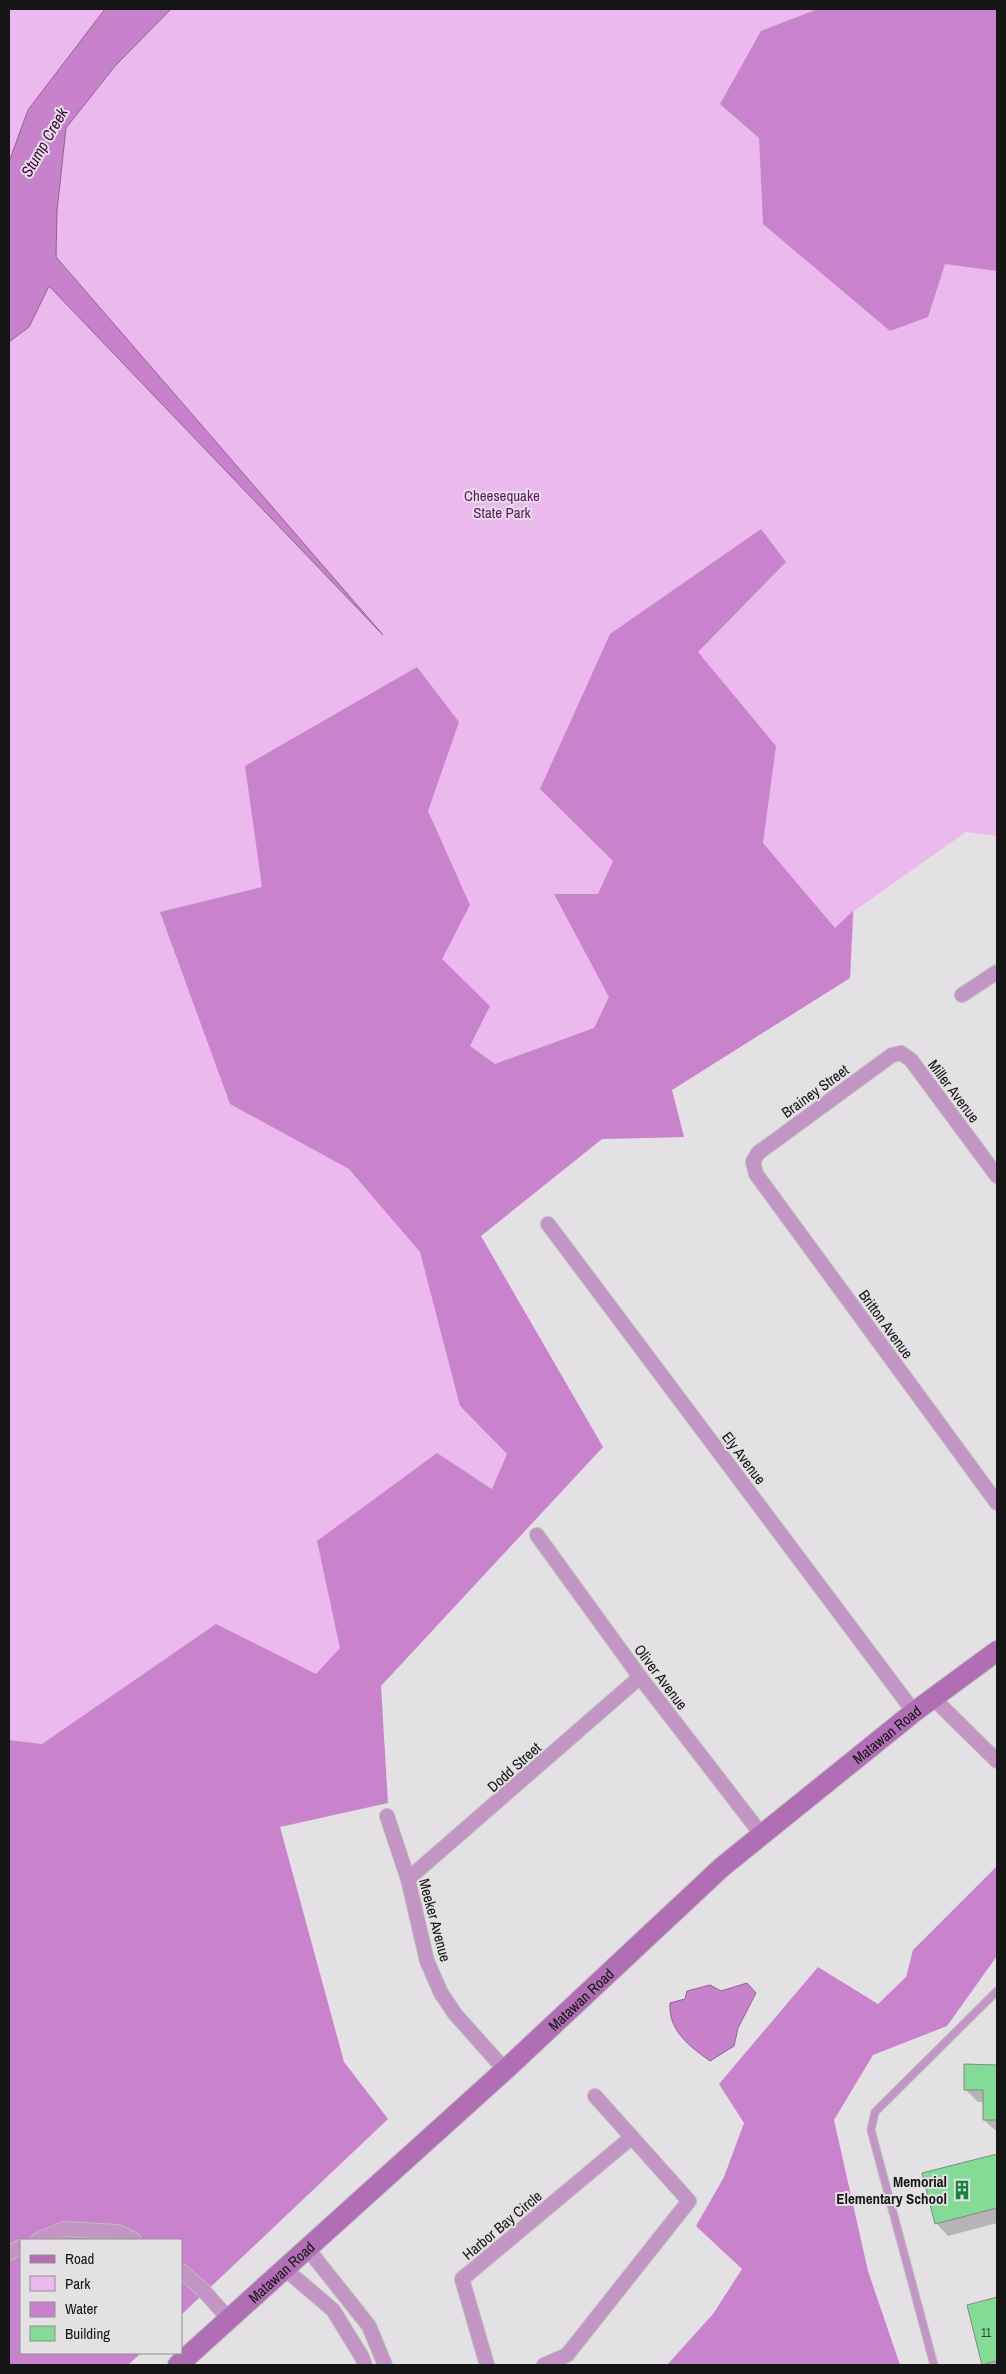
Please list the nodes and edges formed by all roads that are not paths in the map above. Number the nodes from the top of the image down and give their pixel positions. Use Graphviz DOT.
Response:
graph roads {
  1 [pos="997,972"];
  2 [pos="962,995"];
  3 [pos="901,1052"];
  4 [pos="753,1162"];
  5 [pos="997,1176"];
  6 [pos="548,1224"];
  7 [pos="997,1503"];
  8 [pos="537,1535"];
  9 [pos="997,1651"];
  10 [pos="640,1677"];
  11 [pos="933,1698"];
  12 [pos="914,1712"];
  13 [pos="997,1761"];
  14 [pos="387,1816"];
  15 [pos="762,1835"];
  16 [pos="408,1879"];
  17 [pos="997,1991"];
  18 [pos="505,2070"];
  19 [pos="595,2096"];
  20 [pos="632,2137"];
  21 [pos="40,2239"];
  22 [pos="132,2239"];
  23 [pos="307,2248"];
  24 [pos="285,2268"];
  25 [pos="182,2272"];
  26 [pos="230,2320"];
  27 [pos="178,2365"];
  28 [pos="365,2365"];
  29 [pos="385,2365"];
  30 [pos="487,2365"];
  31 [pos="544,2365"];
  32 [pos="934,2365"];
  1 -- 2 [label="street"];
  3 -- 4 [label="street, Brainey Street"];
  3 -- 5 [label="street, Miller Avenue"];
  4 -- 7 [label="street, Britton Avenue"];
  6 -- 12 [label="street, Ely Avenue"];
  8 -- 10 [label="street, Oliver Avenue"];
  9 -- 11 [label="main road, Matawan Road"];
  10 -- 15 [label="street, Oliver Avenue"];
  10 -- 16 [label="street, Dodd Street"];
  11 -- 12 [label="main road, Matawan Road"];
  11 -- 13 [label="street"];
  12 -- 15 [label="main road, Matawan Road"];
  14 -- 16 [label="street, Meeker Avenue"];
  15 -- 18 [label="main road, Matawan Road"];
  16 -- 18 [label="street, Meeker Avenue"];
  17 -- 32 [label="lane"];
  18 -- 23 [label="main road, Matawan Road"];
  19 -- 20 [label="street"];
  20 -- 30 [label="street, Harbor Bay Circle"];
  20 -- 31 [label="street"];
  21 -- 22 [label="street"];
  23 -- 24 [label="main road, Matawan Road"];
  23 -- 29 [label="street"];
  24 -- 26 [label="main road, Matawan Road"];
  24 -- 28 [label="street"];
  25 -- 26 [label="street"];
  26 -- 27 [label="main road, Matawan Road"];
}
